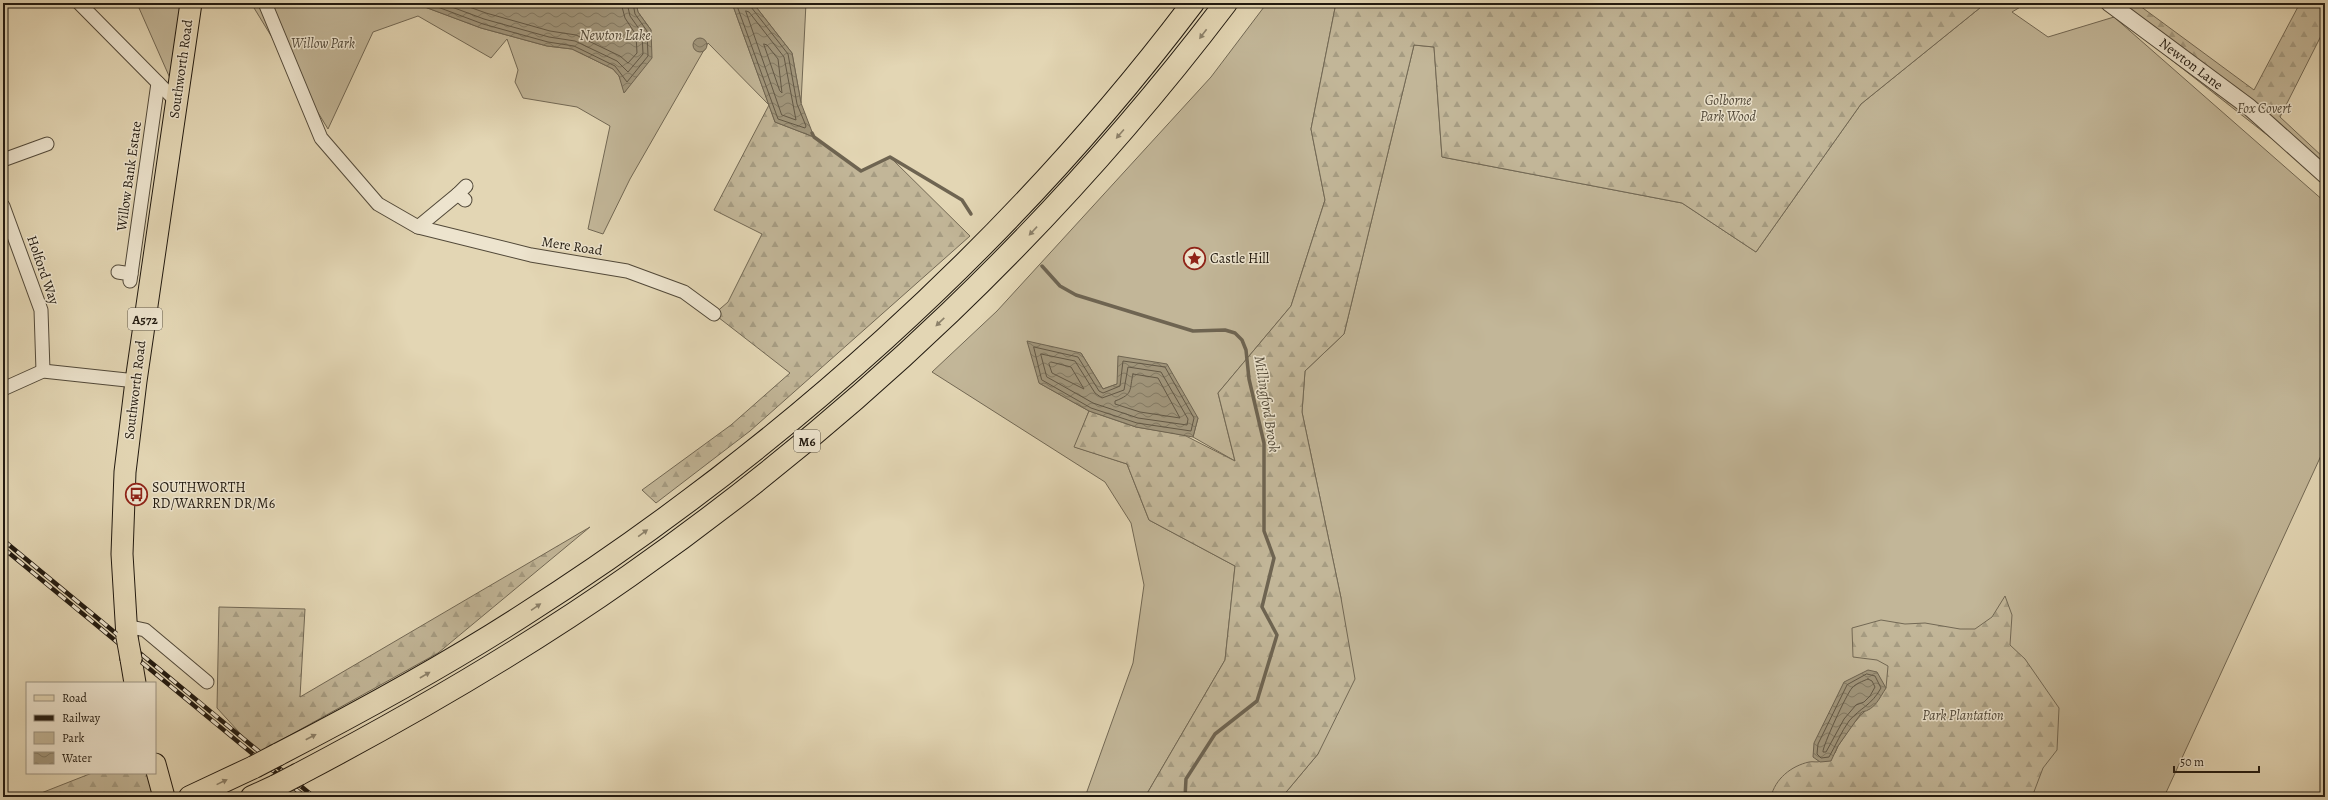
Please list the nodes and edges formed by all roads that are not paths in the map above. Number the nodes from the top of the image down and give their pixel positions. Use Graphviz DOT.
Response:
graph roads {
  1 [pos="78,3"];
  2 [pos="190,3"];
  3 [pos="264,3"];
  4 [pos="1193,3"];
  5 [pos="1226,3"];
  6 [pos="2110,3"];
  7 [pos="158,83"];
  8 [pos="177,102"];
  9 [pos="47,144"];
  10 [pos="3,160"];
  11 [pos="2325,175"];
  12 [pos="463,193"];
  13 [pos="3,206"];
  14 [pos="418,227"];
  15 [pos="118,272"];
  16 [pos="714,314"];
  17 [pos="43,371"];
  18 [pos="136,381"];
  19 [pos="3,389"];
  20 [pos="127,632"];
  21 [pos="136,682"];
  22 [pos="206,682"];
  23 [pos="156,768"];
  24 [pos="164,797"];
  25 [pos="190,797"];
  26 [pos="252,797"];
  1 -- 7 [label="street"];
  2 -- 8 [label="main road, Southworth Road / A572"];
  3 -- 14 [label="street, Mere Road"];
  25 -- 4 [label="highway, M6, one-way, bridge"];
  5 -- 26 [label="highway, M6, one-way, bridge"];
  6 -- 11 [label="street, Newton Lane"];
  7 -- 8 [label="street"];
  7 -- 15 [label="street, Willow Bank Estate"];
  8 -- 18 [label="main road, Southworth Road / A572"];
  9 -- 10 [label="street"];
  12 -- 14 [label="street"];
  13 -- 17 [label="street, Holford Way"];
  14 -- 16 [label="street, Mere Road"];
  17 -- 18 [label="street"];
  17 -- 19 [label="street"];
  18 -- 20 [label="main road, Southworth Road / A572"];
  20 -- 21 [label="main road, Southworth Road / A572, bridge"];
  20 -- 22 [label="street"];
  23 -- 24 [label="main road"];
}
